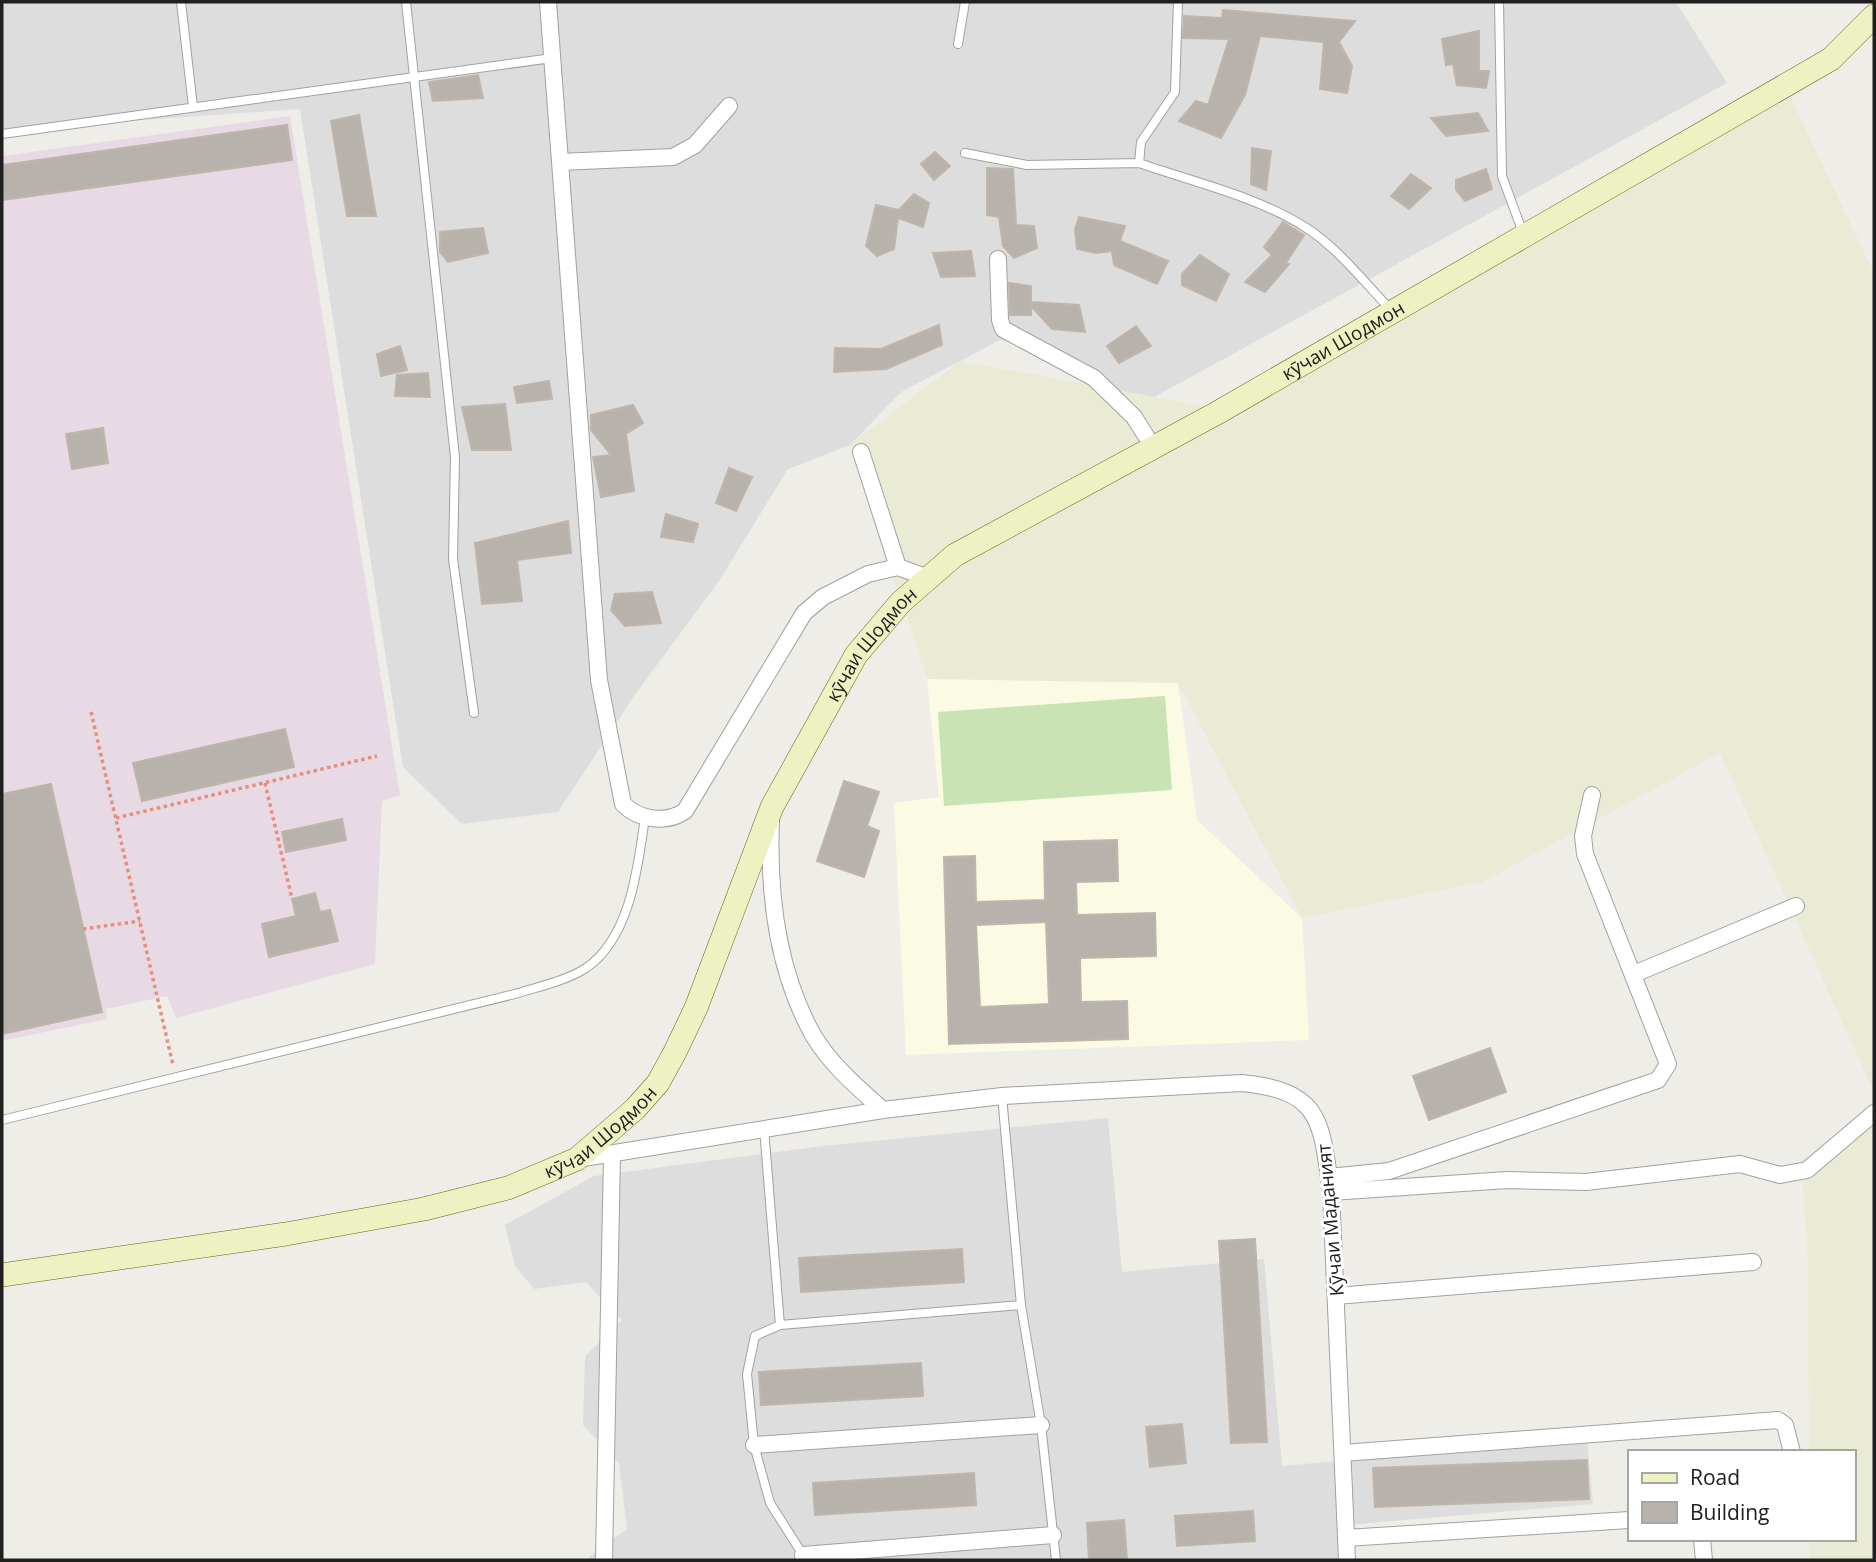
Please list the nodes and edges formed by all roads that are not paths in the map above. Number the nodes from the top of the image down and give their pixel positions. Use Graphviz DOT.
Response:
graph roads {
  1 [pos="181,2"];
  2 [pos="406,2"];
  3 [pos="548,2"];
  4 [pos="965,2"];
  5 [pos="1178,2"];
  6 [pos="1499,2"];
  7 [pos="1874,16"];
  8 [pos="1874,35"];
  9 [pos="958,44"];
  10 [pos="552,58"];
  11 [pos="1831,58"];
  12 [pos="416,76"];
  13 [pos="729,106"];
  14 [pos="193,107"];
  15 [pos="2,134"];
  16 [pos="965,153"];
  17 [pos="560,162"];
  18 [pos="1139,163"];
  19 [pos="1525,236"];
  20 [pos="998,259"];
  21 [pos="1393,312"];
  22 [pos="1153,447"];
  23 [pos="861,453"];
  24 [pos="898,567"];
  25 [pos="928,578"];
  26 [pos="474,713"];
  27 [pos="1592,795"];
  28 [pos="772,807"];
  29 [pos="645,817"];
  30 [pos="1796,906"];
  31 [pos="1634,974"];
  32 [pos="1002,1096"];
  33 [pos="883,1110"];
  34 [pos="1874,1113"];
  35 [pos="2,1120"];
  36 [pos="764,1128"];
  37 [pos="612,1155"];
  38 [pos="577,1159"];
  39 [pos="1330,1184"];
  40 [pos="1753,1262"];
  41 [pos="2,1275"];
  42 [pos="1336,1296"];
  43 [pos="1021,1305"];
  44 [pos="780,1325"];
  45 [pos="1041,1425"];
  46 [pos="754,1445"];
  47 [pos="1791,1450"];
  48 [pos="1343,1453"];
  49 [pos="1628,1520"];
  50 [pos="1053,1535"];
  51 [pos="1346,1538"];
  52 [pos="1702,1541"];
  53 [pos="804,1558"];
  54 [pos="604,1560"];
  55 [pos="1056,1560"];
  56 [pos="1347,1560"];
  57 [pos="1704,1560"];
  1 -- 14 [label="lane"];
  2 -- 12 [label="lane"];
  3 -- 10 [label="street"];
  4 -- 9 [label="lane"];
  5 -- 18 [label="lane"];
  6 -- 19 [label="lane"];
  7 -- 11 [label="main road, кӯчаи Шодмон"];
  8 -- 11 [label="main road"];
  10 -- 12 [label="lane"];
  10 -- 17 [label="street"];
  11 -- 19 [label="main road, кӯчаи Шодмон"];
  12 -- 14 [label="lane"];
  12 -- 26 [label="lane"];
  13 -- 17 [label="street"];
  14 -- 15 [label="lane"];
  16 -- 18 [label="lane"];
  17 -- 29 [label="street"];
  18 -- 21 [label="lane"];
  19 -- 21 [label="main road, кӯчаи Шодмон"];
  20 -- 22 [label="street"];
  21 -- 22 [label="main road, кӯчаи Шодмон"];
  22 -- 25 [label="main road, кӯчаи Шодмон"];
  23 -- 24 [label="street"];
  24 -- 25 [label="street"];
  24 -- 29 [label="street"];
  25 -- 28 [label="main road, кӯчаи Шодмон"];
  27 -- 31 [label="street"];
  28 -- 33 [label="street"];
  28 -- 38 [label="main road, кӯчаи Шодмон"];
  29 -- 35 [label="lane"];
  30 -- 31 [label="street"];
  31 -- 39 [label="street"];
  32 -- 33 [label="street, Кӯчаи Маданият"];
  32 -- 39 [label="street, Кӯчаи Маданият"];
  32 -- 43 [label="lane"];
  33 -- 36 [label="street, Кӯчаи Маданият"];
  34 -- 39 [label="street"];
  36 -- 37 [label="street, Кӯчаи Маданият"];
  36 -- 44 [label="lane"];
  37 -- 38 [label="street, Кӯчаи Маданият"];
  37 -- 54 [label="street"];
  38 -- 41 [label="main road, кӯчаи Шодмон"];
  39 -- 42 [label="street, Кӯчаи Маданият"];
  40 -- 42 [label="street"];
  42 -- 48 [label="street, Кӯчаи Маданият"];
  43 -- 44 [label="lane"];
  43 -- 45 [label="lane"];
  44 -- 46 [label="lane"];
  45 -- 46 [label="street"];
  45 -- 50 [label="lane"];
  46 -- 53 [label="lane"];
  47 -- 48 [label="street"];
  48 -- 51 [label="street, Кӯчаи Маданият"];
  49 -- 51 [label="street"];
  50 -- 53 [label="street"];
  50 -- 55 [label="lane"];
  51 -- 56 [label="street, Кӯчаи Маданият"];
  52 -- 57 [label="street"];
}
